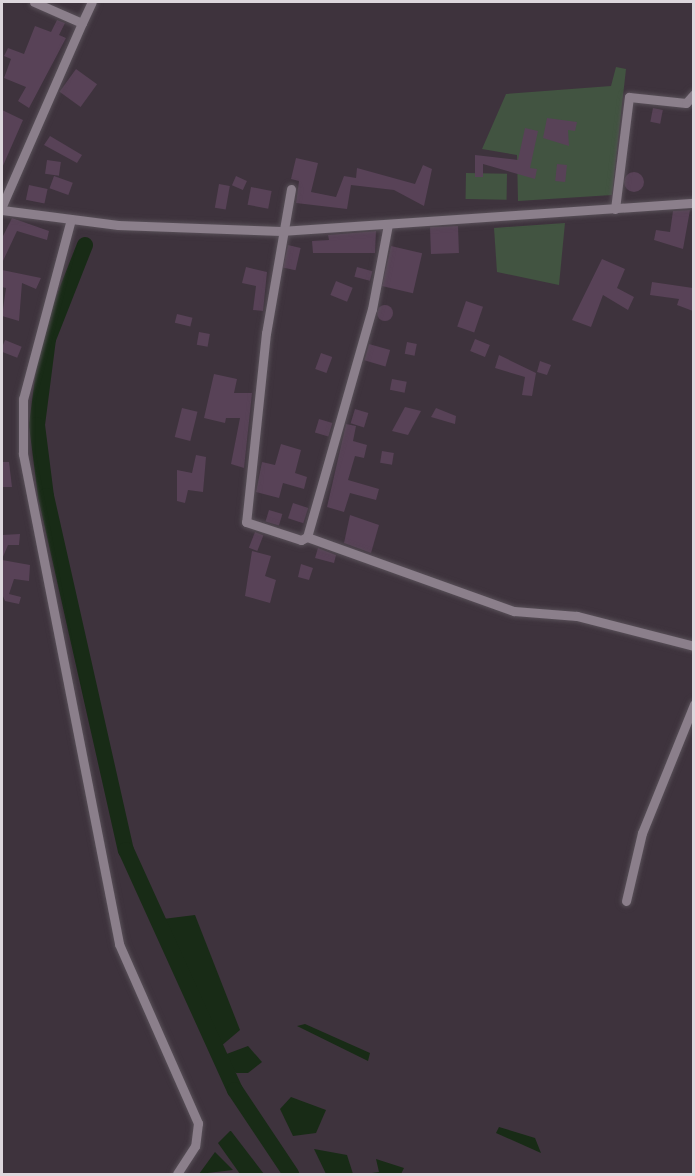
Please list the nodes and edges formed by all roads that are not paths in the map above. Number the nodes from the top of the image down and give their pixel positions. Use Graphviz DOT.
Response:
graph roads {
  1 [pos="34,2"];
  2 [pos="92,2"];
  3 [pos="82,23"];
  4 [pos="693,94"];
  5 [pos="291,189"];
  6 [pos="693,203"];
  7 [pos="2,208"];
  8 [pos="615,209"];
  9 [pos="71,219"];
  10 [pos="388,224"];
  11 [pos="281,231"];
  12 [pos="307,537"];
  13 [pos="693,646"];
  14 [pos="693,704"];
  15 [pos="626,901"];
  16 [pos="177,1174"];
  1 -- 3 [label="street"];
  2 -- 3 [label="street"];
  3 -- 7 [label="street"];
  4 -- 8 [label="street"];
  5 -- 11 [label="street"];
  6 -- 8 [label="street"];
  7 -- 9 [label="street"];
  8 -- 10 [label="street"];
  9 -- 11 [label="street"];
  9 -- 16 [label="street"];
  10 -- 11 [label="street"];
  10 -- 12 [label="street"];
  11 -- 12 [label="street"];
  12 -- 13 [label="street"];
  14 -- 15 [label="street"];
}
